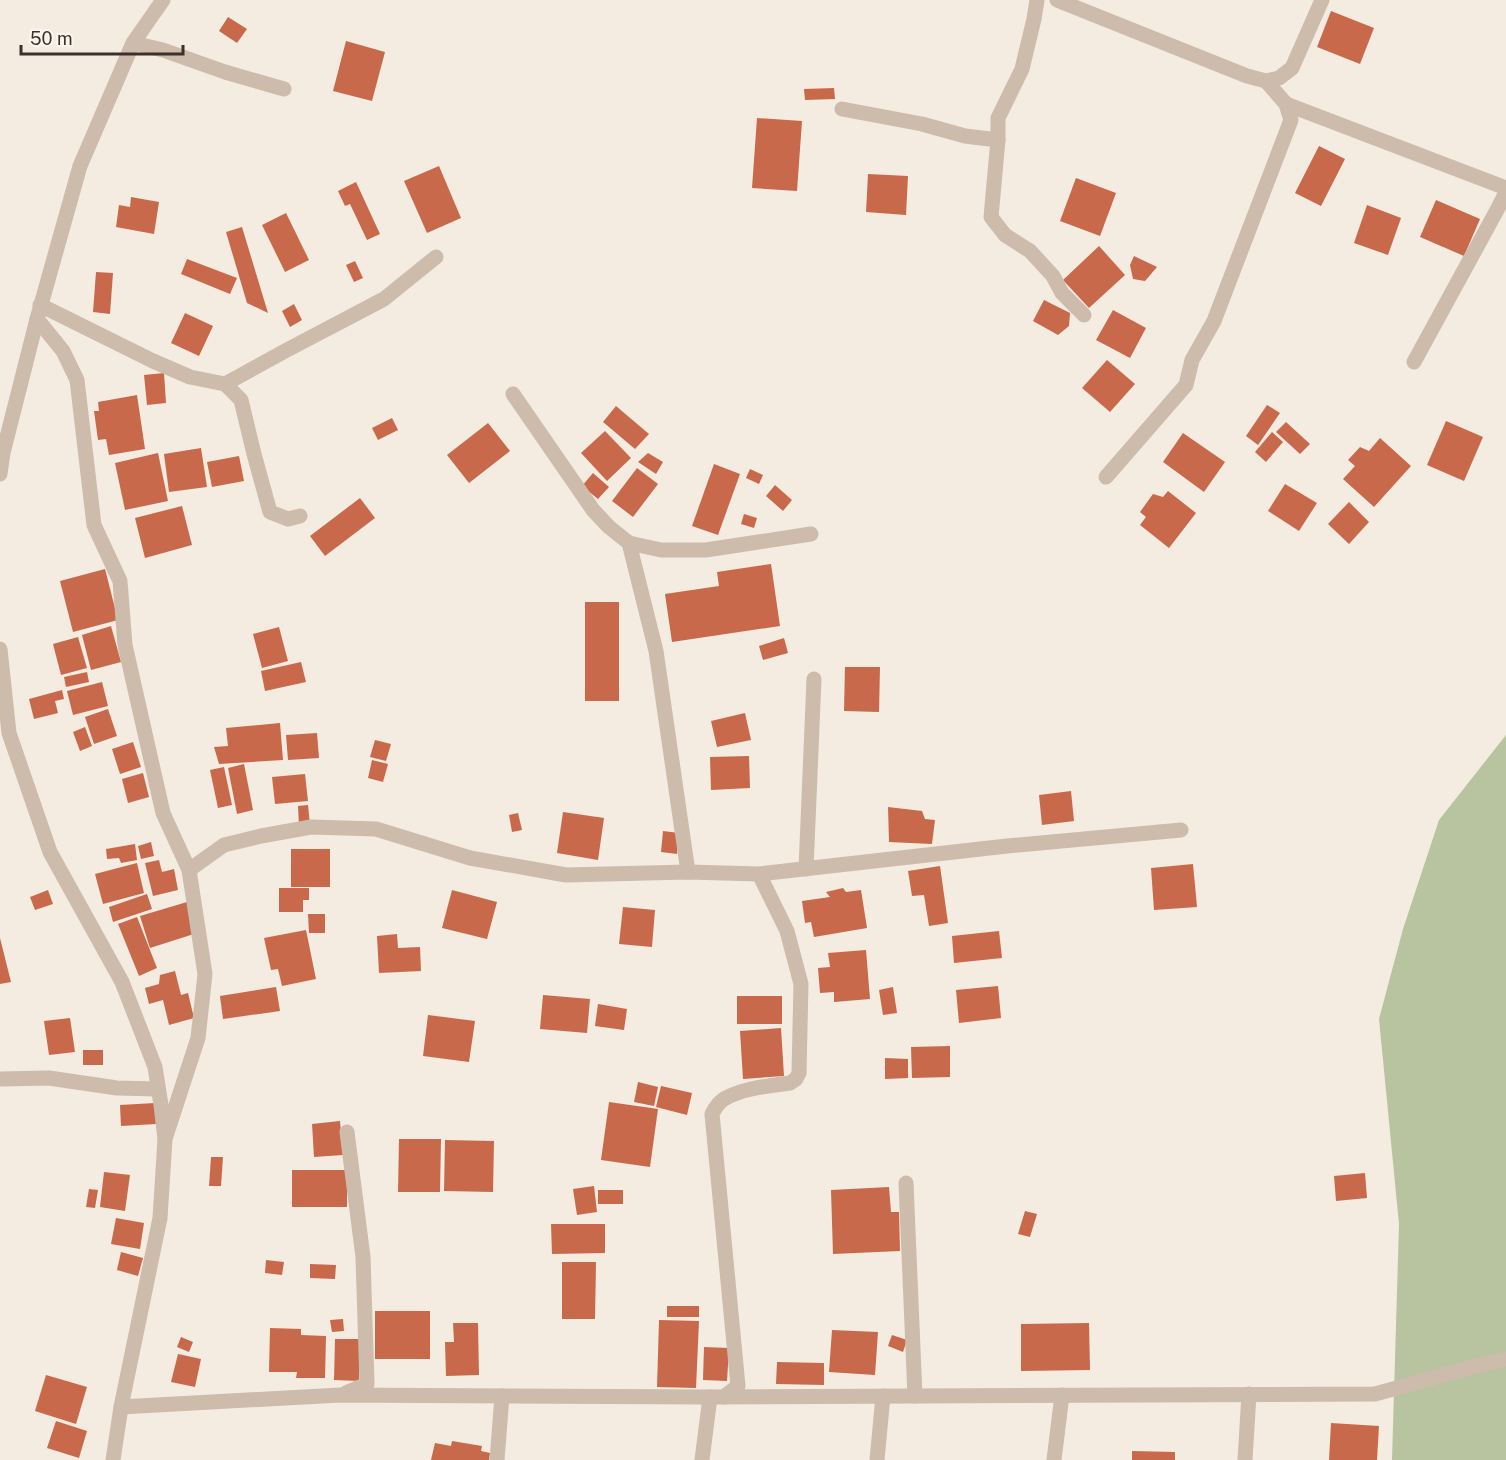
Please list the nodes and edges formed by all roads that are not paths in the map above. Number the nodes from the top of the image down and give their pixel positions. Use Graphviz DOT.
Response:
graph roads {
  1 [pos="163,0"];
  2 [pos="1038,0"];
  3 [pos="1057,0"];
  4 [pos="1322,0"];
  5 [pos="133,43"];
  6 [pos="1266,81"];
  7 [pos="284,89"];
  8 [pos="1286,104"];
  9 [pos="842,109"];
  10 [pos="998,140"];
  11 [pos="1506,190"];
  12 [pos="436,257"];
  13 [pos="39,312"];
  14 [pos="1084,315"];
  15 [pos="1414,362"];
  16 [pos="225,384"];
  17 [pos="513,394"];
  18 [pos="0,474"];
  19 [pos="1106,477"];
  20 [pos="300,516"];
  21 [pos="811,534"];
  22 [pos="629,543"];
  23 [pos="0,649"];
  24 [pos="814,679"];
  25 [pos="1181,830"];
  26 [pos="806,869"];
  27 [pos="189,870"];
  28 [pos="688,872"];
  29 [pos="759,874"];
  30 [pos="0,1079"];
  31 [pos="158,1089"];
  32 [pos="347,1131"];
  33 [pos="165,1139"];
  34 [pos="906,1184"];
  35 [pos="1506,1359"];
  36 [pos="1249,1394"];
  37 [pos="340,1395"];
  38 [pos="1062,1395"];
  39 [pos="502,1396"];
  40 [pos="883,1396"];
  41 [pos="915,1396"];
  42 [pos="717,1397"];
  43 [pos="121,1407"];
  44 [pos="113,1460"];
  45 [pos="497,1460"];
  46 [pos="702,1460"];
  47 [pos="877,1460"];
  48 [pos="1054,1460"];
  49 [pos="1245,1460"];
  1 -- 5 [label="street"];
  2 -- 10 [label="street"];
  3 -- 6 [label="street"];
  4 -- 6 [label="street"];
  5 -- 7 [label="street"];
  5 -- 13 [label="street"];
  6 -- 8 [label="street"];
  8 -- 11 [label="street"];
  8 -- 19 [label="street"];
  9 -- 10 [label="street"];
  10 -- 14 [label="street"];
  11 -- 15 [label="street"];
  12 -- 16 [label="street"];
  13 -- 16 [label="street"];
  13 -- 18 [label="street"];
  13 -- 27 [label="street"];
  16 -- 20 [label="street"];
  17 -- 22 [label="street"];
  21 -- 22 [label="street"];
  22 -- 28 [label="street"];
  23 -- 31 [label="street"];
  24 -- 26 [label="street"];
  25 -- 26 [label="street"];
  26 -- 29 [label="street"];
  27 -- 28 [label="street"];
  27 -- 33 [label="street"];
  28 -- 29 [label="street"];
  29 -- 42 [label="street"];
  30 -- 31 [label="street"];
  31 -- 33 [label="street"];
  32 -- 37 [label="street"];
  33 -- 43 [label="street"];
  34 -- 41 [label="street"];
  35 -- 36 [label="street"];
  36 -- 38 [label="street"];
  36 -- 49 [label="street"];
  37 -- 39 [label="street"];
  37 -- 43 [label="street"];
  38 -- 41 [label="street"];
  38 -- 48 [label="street"];
  39 -- 42 [label="street"];
  39 -- 45 [label="street"];
  40 -- 41 [label="street"];
  40 -- 42 [label="street"];
  40 -- 47 [label="street"];
  42 -- 46 [label="street"];
  43 -- 44 [label="street"];
}
